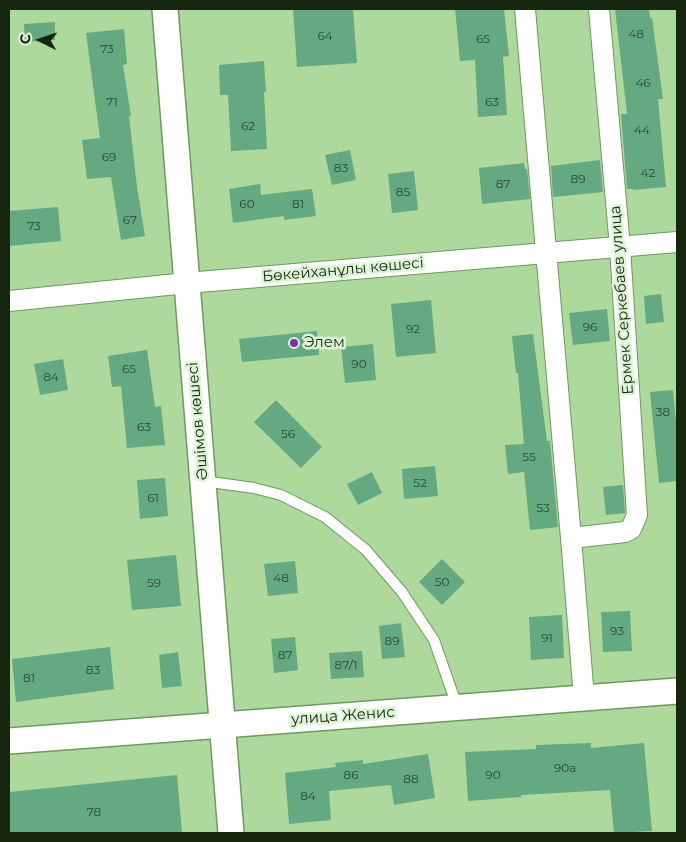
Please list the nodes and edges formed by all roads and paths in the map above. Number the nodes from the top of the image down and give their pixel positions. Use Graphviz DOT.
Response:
graph roads {
  1 [pos="165,9"];
  2 [pos="525,9"];
  3 [pos="599,9"];
  4 [pos="677,242"];
  5 [pos="620,247"];
  6 [pos="547,253"];
  7 [pos="187,283"];
  8 [pos="9,301"];
  9 [pos="203,481"];
  10 [pos="571,538"];
  11 [pos="677,691"];
  12 [pos="584,698"];
  13 [pos="458,707"];
  14 [pos="222,725"];
  15 [pos="9,741"];
  16 [pos="232,833"];
  1 -- 7 [label="street, Әшімов көшесі"];
  2 -- 6 [label="street"];
  3 -- 5 [label="street, Ермек Серкебаев улица"];
  4 -- 5 [label="street, Бөкейханұлы көшесі"];
  5 -- 6 [label="street, Бөкейханұлы көшесі"];
  5 -- 10 [label="street, Ермек Серкебаев улица"];
  6 -- 7 [label="street, Бөкейханұлы көшесі"];
  6 -- 10 [label="street"];
  7 -- 8 [label="street, Бөкейханұлы көшесі"];
  7 -- 9 [label="street, Әшімов көшесі"];
  9 -- 13 [label="lane"];
  9 -- 14 [label="street, Әшімов көшесі"];
  10 -- 12 [label="street"];
  11 -- 12 [label="street, улица Женис"];
  12 -- 13 [label="street, улица Женис"];
  13 -- 14 [label="street, улица Женис"];
  14 -- 15 [label="street, улица Женис"];
  14 -- 16 [label="street, Әшімов көшесі"];
}
